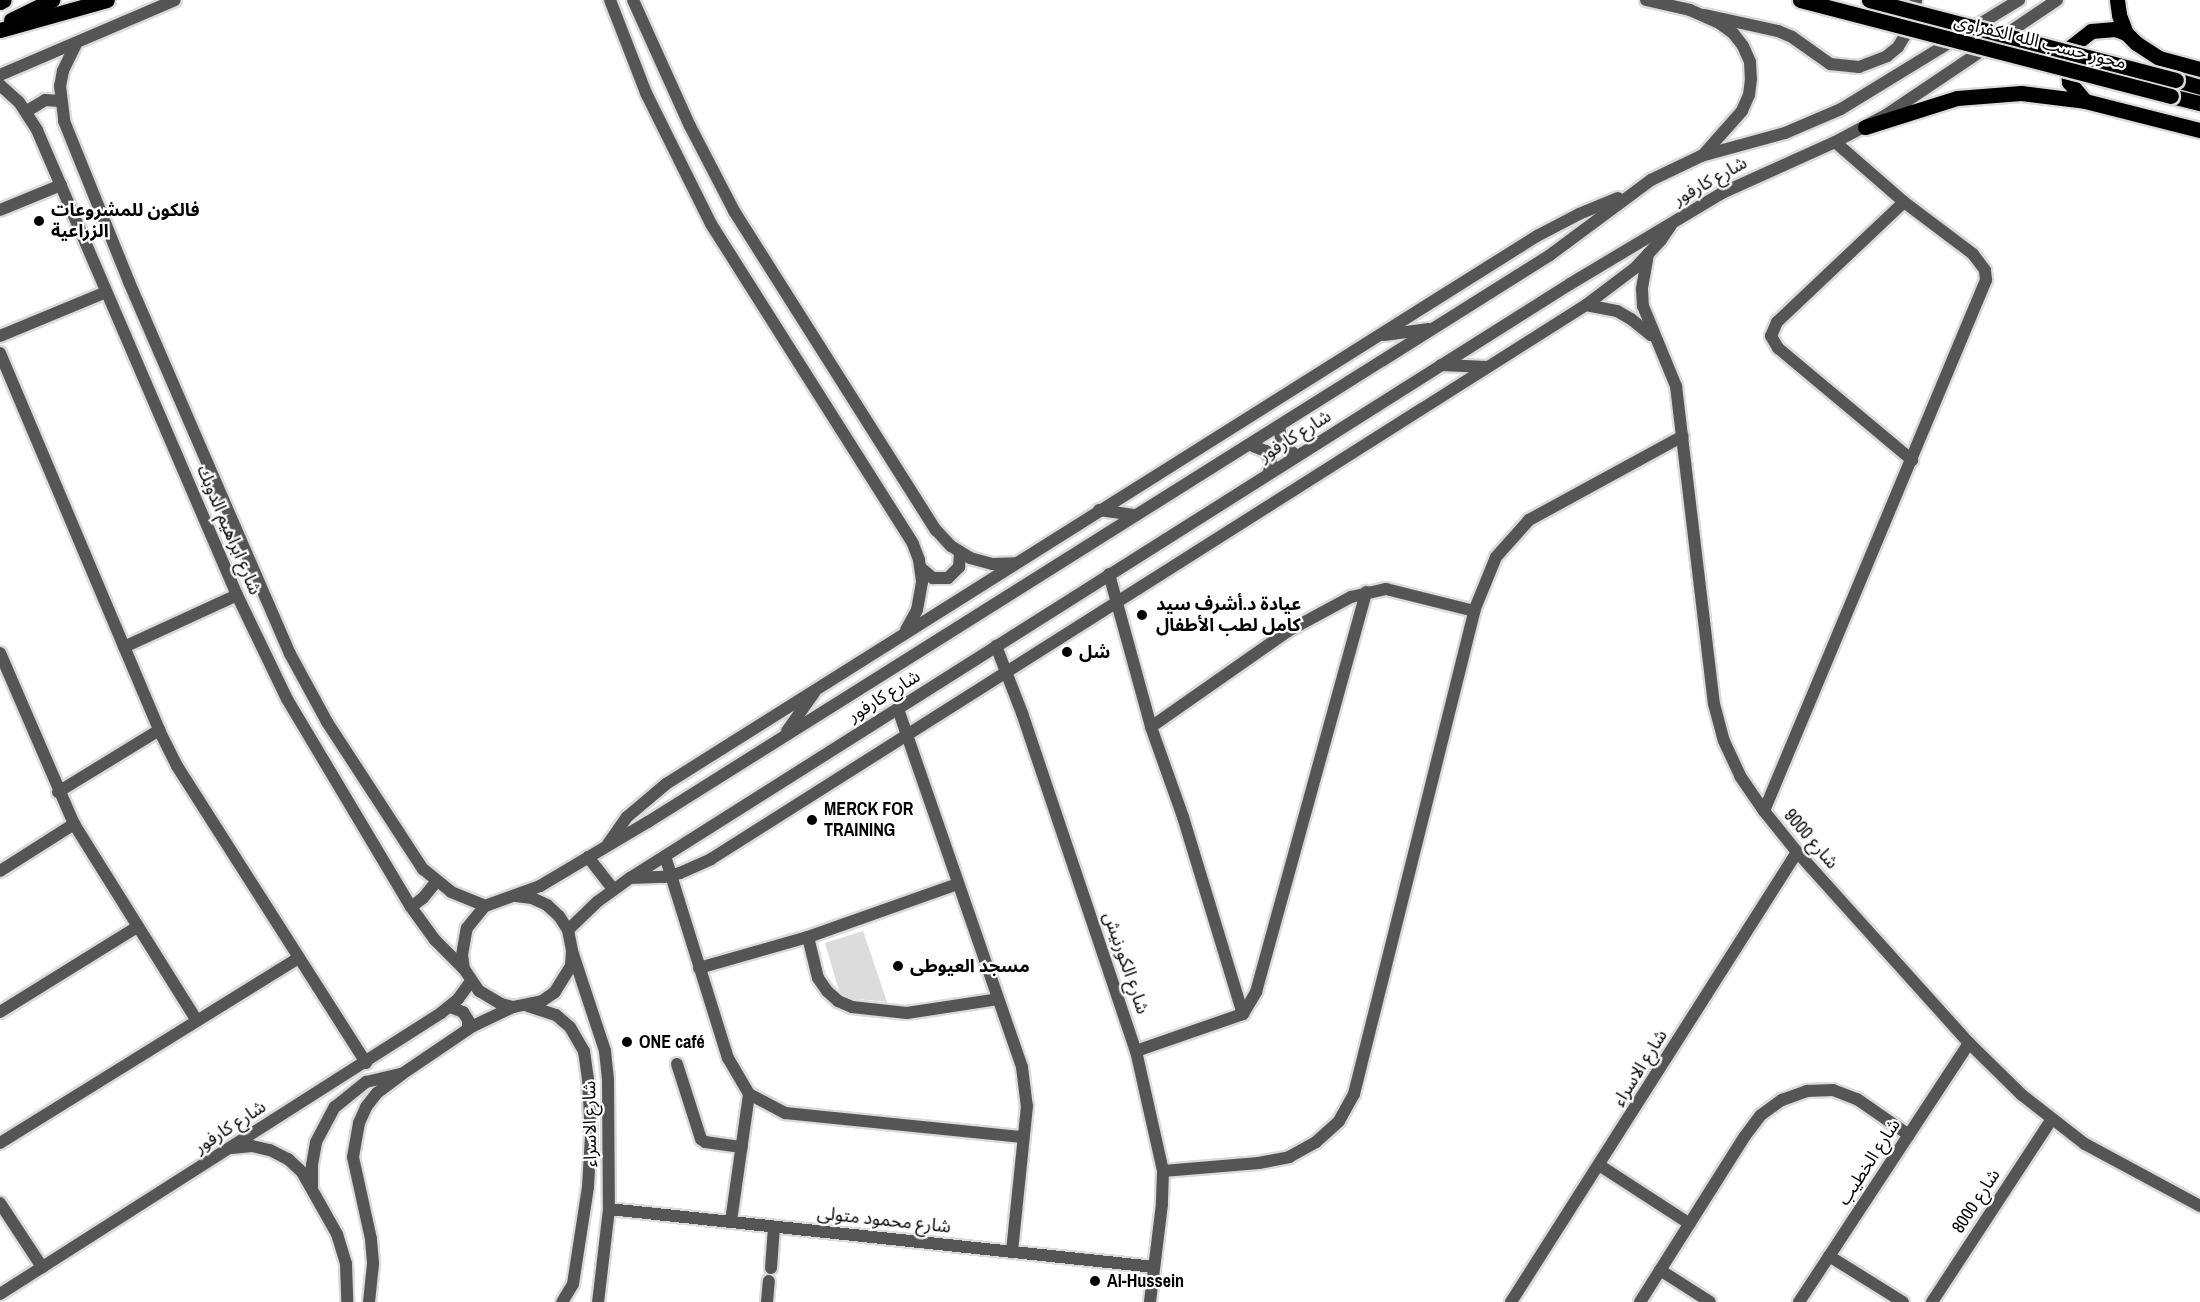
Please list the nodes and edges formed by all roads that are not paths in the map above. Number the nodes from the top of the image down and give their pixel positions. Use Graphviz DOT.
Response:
graph roads {
  1 [pos="4,0"];
  2 [pos="52,0"];
  3 [pos="107,0"];
  4 [pos="175,0"];
  5 [pos="610,0"];
  6 [pos="633,0"];
  7 [pos="1646,0"];
  8 [pos="1800,0"];
  9 [pos="1869,0"];
  10 [pos="1916,0"];
  11 [pos="2057,0"];
  12 [pos="2117,0"];
  13 [pos="0,2"];
  14 [pos="2015,2"];
  15 [pos="1705,15"];
  16 [pos="2023,22"];
  17 [pos="0,25"];
  18 [pos="0,30"];
  19 [pos="2126,33"];
  20 [pos="76,44"];
  21 [pos="1934,54"];
  22 [pos="2200,69"];
  23 [pos="1951,72"];
  24 [pos="0,75"];
  25 [pos="0,85"];
  26 [pos="2200,87"];
  27 [pos="60,101"];
  28 [pos="2085,101"];
  29 [pos="2200,104"];
  30 [pos="27,111"];
  31 [pos="1865,127"];
  32 [pos="2200,130"];
  33 [pos="1834,142"];
  34 [pos="1701,156"];
  35 [pos="61,185"];
  36 [pos="1628,195"];
  37 [pos="1904,202"];
  38 [pos="0,210"];
  39 [pos="1672,222"];
  40 [pos="1648,254"];
  41 [pos="106,292"];
  42 [pos="1586,305"];
  43 [pos="1433,329"];
  44 [pos="1379,335"];
  45 [pos="0,336"];
  46 [pos="1655,340"];
  47 [pos="0,353"];
  48 [pos="1441,365"];
  49 [pos="1487,367"];
  50 [pos="1279,426"];
  51 [pos="1683,436"];
  52 [pos="1250,445"];
  53 [pos="1297,456"];
  54 [pos="1912,460"];
  55 [pos="1269,472"];
  56 [pos="1099,510"];
  57 [pos="1134,515"];
  58 [pos="960,552"];
  59 [pos="1017,563"];
  60 [pos="921,568"];
  61 [pos="1109,574"];
  62 [pos="1366,592"];
  63 [pos="237,595"];
  64 [pos="1115,602"];
  65 [pos="1474,611"];
  66 [pos="903,634"];
  67 [pos="996,646"];
  68 [pos="124,647"];
  69 [pos="0,653"];
  70 [pos="1006,672"];
  71 [pos="818,687"];
  72 [pos="898,709"];
  73 [pos="1151,727"];
  74 [pos="159,730"];
  75 [pos="907,735"];
  76 [pos="783,737"];
  77 [pos="58,792"];
  78 [pos="1764,812"];
  79 [pos="74,824"];
  80 [pos="607,845"];
  81 [pos="1797,852"];
  82 [pos="664,856"];
  83 [pos="588,857"];
  84 [pos="0,871"];
  85 [pos="670,875"];
  86 [pos="630,878"];
  87 [pos="436,882"];
  88 [pos="958,884"];
  89 [pos="613,889"];
  90 [pos="516,896"];
  91 [pos="485,906"];
  92 [pos="411,907"];
  93 [pos="137,927"];
  94 [pos="568,930"];
  95 [pos="808,937"];
  96 [pos="572,951"];
  97 [pos="298,958"];
  98 [pos="699,968"];
  99 [pos="464,969"];
  100 [pos="471,981"];
  101 [pos="998,999"];
  102 [pos="528,1006"];
  103 [pos="450,1007"];
  104 [pos="513,1007"];
  105 [pos="0,1012"];
  106 [pos="1243,1014"];
  107 [pos="197,1021"];
  108 [pos="468,1029"];
  109 [pos="1969,1043"];
  110 [pos="1136,1050"];
  111 [pos="366,1063"];
  112 [pos="677,1064"];
  113 [pos="402,1074"];
  114 [pos="749,1094"];
  115 [pos="2051,1120"];
  116 [pos="1909,1135"];
  117 [pos="1023,1137"];
  118 [pos="0,1143"];
  119 [pos="742,1147"];
  120 [pos="232,1148"];
  121 [pos="1599,1165"];
  122 [pos="1163,1171"];
  123 [pos="312,1188"];
  124 [pos="0,1203"];
  125 [pos="2200,1206"];
  126 [pos="609,1209"];
  127 [pos="731,1221"];
  128 [pos="1690,1224"];
  129 [pos="774,1227"];
  130 [pos="1012,1252"];
  131 [pos="1829,1256"];
  132 [pos="42,1267"];
  133 [pos="1154,1267"];
  134 [pos="1660,1270"];
  135 [pos="0,1294"];
  136 [pos="346,1302"];
  137 [pos="369,1302"];
  138 [pos="562,1302"];
  139 [pos="598,1302"];
  140 [pos="767,1302"];
  141 [pos="1150,1302"];
  142 [pos="1511,1302"];
  143 [pos="1640,1302"];
  144 [pos="1710,1302"];
  145 [pos="1799,1302"];
  146 [pos="1903,1302"];
  147 [pos="1932,1302"];
  1 -- 13 [label="main road"];
  2 -- 17 [label="main road"];
  3 -- 18 [label="main road"];
  4 -- 20 [label="street"];
  5 -- 60 [label="street"];
  6 -- 58 [label="street"];
  7 -- 15 [label="street"];
  8 -- 29 [label="main road, محور حسب الله الكفراوى, bridge"];
  9 -- 26 [label="main road, محور حسب الله الكفراوى, bridge"];
  10 -- 15 [label="street"];
  11 -- 16 [label="street, شارع كارفور"];
  12 -- 19 [label="main road"];
  14 -- 16 [label="street"];
  14 -- 21 [label="street, شارع كارفور"];
  15 -- 34 [label="street"];
  16 -- 23 [label="street, شارع كارفور"];
  19 -- 22 [label="main road"];
  19 -- 28 [label="main road"];
  20 -- 24 [label="street"];
  20 -- 27 [label="street, شارع ابراهيم الدوبك"];
  21 -- 23 [label="street"];
  21 -- 34 [label="street, شارع كارفور"];
  23 -- 31 [label="street, شارع كارفور"];
  25 -- 30 [label="street, شارع ابراهيم الدوبك"];
  27 -- 30 [label="street"];
  27 -- 87 [label="street, شارع ابراهيم الدوبك"];
  28 -- 31 [label="main road"];
  28 -- 32 [label="main road"];
  30 -- 35 [label="street, شارع ابراهيم الدوبك"];
  31 -- 33 [label="street, شارع كارفور"];
  33 -- 37 [label="street"];
  33 -- 39 [label="street, شارع كارفور"];
  34 -- 36 [label="street, شارع كارفور"];
  35 -- 38 [label="street"];
  35 -- 41 [label="street, شارع ابراهيم الدوبك"];
  36 -- 43 [label="street, شارع كارفور"];
  36 -- 44 [label="street"];
  37 -- 54 [label="street"];
  37 -- 54 [label="street"];
  39 -- 40 [label="street"];
  39 -- 48 [label="street, شارع كارفور"];
  40 -- 42 [label="street"];
  40 -- 46 [label="street, شارع 9000"];
  41 -- 45 [label="street"];
  41 -- 63 [label="street, شارع ابراهيم الدوبك"];
  42 -- 46 [label="street"];
  42 -- 49 [label="street"];
  43 -- 44 [label="street"];
  43 -- 50 [label="street, شارع كارفور"];
  44 -- 56 [label="street"];
  46 -- 51 [label="street, شارع 9000"];
  47 -- 68 [label="street"];
  48 -- 49 [label="street"];
  48 -- 53 [label="street, شارع كارفور"];
  49 -- 64 [label="street"];
  50 -- 52 [label="street, شارع كارفور"];
  50 -- 53 [label="street"];
  51 -- 65 [label="street"];
  51 -- 78 [label="street, شارع 9000"];
  52 -- 55 [label="street"];
  52 -- 57 [label="street, شارع كارفور"];
  53 -- 55 [label="street, شارع كارفور"];
  54 -- 78 [label="street"];
  55 -- 61 [label="street, شارع كارفور"];
  56 -- 57 [label="street"];
  56 -- 59 [label="street"];
  57 -- 76 [label="street, شارع كارفور"];
  58 -- 59 [label="street"];
  58 -- 60 [label="street"];
  59 -- 66 [label="street"];
  60 -- 66 [label="street"];
  61 -- 64 [label="street"];
  61 -- 67 [label="street, شارع كارفور"];
  62 -- 65 [label="street"];
  62 -- 73 [label="street"];
  62 -- 106 [label="street"];
  63 -- 68 [label="street"];
  63 -- 92 [label="street, شارع ابراهيم الدوبك"];
  64 -- 70 [label="street"];
  64 -- 73 [label="street"];
  65 -- 122 [label="street"];
  66 -- 71 [label="street"];
  67 -- 70 [label="street, شارع الكورنيش"];
  67 -- 72 [label="street, شارع كارفور"];
  68 -- 74 [label="street"];
  69 -- 77 [label="street"];
  70 -- 75 [label="street"];
  70 -- 110 [label="street, شارع الكورنيش"];
  71 -- 76 [label="street"];
  71 -- 80 [label="street"];
  72 -- 75 [label="street"];
  72 -- 82 [label="street, شارع كارفور"];
  73 -- 106 [label="street"];
  74 -- 77 [label="street"];
  74 -- 97 [label="street"];
  75 -- 85 [label="street"];
  75 -- 88 [label="street"];
  76 -- 80 [label="street, شارع كارفور"];
  77 -- 79 [label="street"];
  78 -- 81 [label="street, شارع 9000"];
  79 -- 84 [label="street"];
  79 -- 93 [label="street"];
  80 -- 83 [label="street, شارع كارفور"];
  81 -- 109 [label="street, شارع 9000"];
  81 -- 121 [label="street, شارع الاسراء"];
  82 -- 85 [label="street"];
  82 -- 86 [label="street, شارع كارفور"];
  83 -- 89 [label="street"];
  83 -- 90 [label="street, شارع كارفور"];
  85 -- 86 [label="street"];
  85 -- 98 [label="street"];
  86 -- 89 [label="street, شارع كارفور"];
  87 -- 91 [label="street, شارع ابراهيم الدوبك"];
  87 -- 92 [label="street"];
  88 -- 95 [label="street"];
  88 -- 101 [label="street"];
  89 -- 94 [label="street, شارع كارفور"];
  90 -- 91 [label="street"];
  90 -- 94 [label="street"];
  91 -- 99 [label="street"];
  92 -- 99 [label="street, شارع ابراهيم الدوبك"];
  93 -- 105 [label="street"];
  93 -- 107 [label="street"];
  94 -- 96 [label="street"];
  95 -- 98 [label="street"];
  95 -- 101 [label="street"];
  96 -- 102 [label="street"];
  96 -- 126 [label="street, شارع الاسراء"];
  97 -- 107 [label="street"];
  97 -- 111 [label="street"];
  98 -- 114 [label="street"];
  99 -- 100 [label="street"];
  100 -- 103 [label="street, شارع كارفور"];
  100 -- 104 [label="street"];
  101 -- 117 [label="street"];
  102 -- 104 [label="street"];
  102 -- 138 [label="street, شارع الاسراء"];
  103 -- 108 [label="street"];
  103 -- 111 [label="street, شارع كارفور"];
  104 -- 108 [label="street"];
  106 -- 110 [label="street"];
  107 -- 118 [label="street"];
  108 -- 113 [label="street"];
  109 -- 115 [label="street, شارع 9000"];
  109 -- 116 [label="street, شارع الخطيب"];
  110 -- 122 [label="street, شارع الكورنيش"];
  111 -- 120 [label="street, شارع كارفور"];
  112 -- 119 [label="street"];
  113 -- 123 [label="street"];
  113 -- 137 [label="street"];
  114 -- 117 [label="street"];
  114 -- 119 [label="street"];
  115 -- 125 [label="street, شارع 9000"];
  115 -- 147 [label="street, شارع 8000"];
  116 -- 128 [label="street"];
  116 -- 131 [label="street, شارع الخطيب"];
  117 -- 130 [label="street"];
  119 -- 127 [label="street"];
  120 -- 123 [label="street"];
  120 -- 132 [label="street, شارع كارفور"];
  121 -- 128 [label="street"];
  121 -- 142 [label="street, شارع الاسراء"];
  122 -- 133 [label="street, شارع الكورنيش"];
  123 -- 136 [label="street"];
  124 -- 132 [label="street"];
  126 -- 127 [label="street, شارع محمود متولى"];
  126 -- 139 [label="street, شارع الاسراء"];
  127 -- 129 [label="street, شارع محمود متولى"];
  128 -- 134 [label="street"];
  129 -- 130 [label="street, شارع محمود متولى"];
  129 -- 140 [label="street"];
  130 -- 133 [label="street, شارع محمود متولى"];
  131 -- 145 [label="street, شارع الخطيب"];
  131 -- 146 [label="street"];
  132 -- 135 [label="street, شارع كارفور"];
  133 -- 141 [label="street, شارع الكورنيش"];
  134 -- 143 [label="street"];
  134 -- 144 [label="street"];
}
